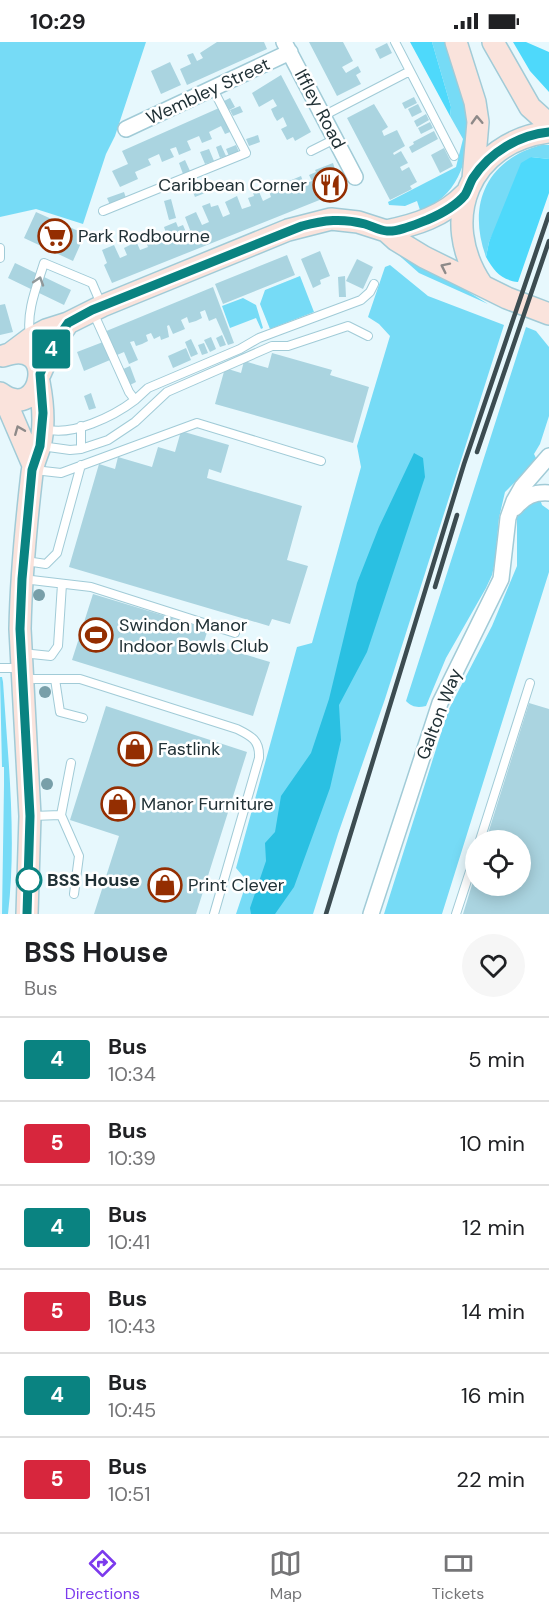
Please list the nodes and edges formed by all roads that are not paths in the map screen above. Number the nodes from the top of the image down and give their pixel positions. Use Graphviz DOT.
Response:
graph roads {
  1 [pos="395,42"];
  2 [pos="456,42"];
  3 [pos="493,42"];
  4 [pos="287,47"];
  5 [pos="410,71"];
  6 [pos="213,89"];
  7 [pos="323,116"];
  8 [pos="549,124"];
  9 [pos="126,129"];
  10 [pos="549,132"];
  11 [pos="335,139"];
  12 [pos="311,151"];
  13 [pos="453,156"];
  14 [pos="355,177"];
  15 [pos="469,186"];
  16 [pos="103,211"];
  17 [pos="387,231"];
  18 [pos="0,248"];
  19 [pos="0,258"];
  20 [pos="374,284"];
  21 [pos="482,285"];
  22 [pos="97,308"];
  23 [pos="547,315"];
  24 [pos="68,323"];
  25 [pos="368,336"];
  26 [pos="31,338"];
  27 [pos="6,355"];
  28 [pos="40,378"];
  29 [pos="2,394"];
  30 [pos="135,400"];
  31 [pos="81,426"];
  32 [pos="81,449"];
  33 [pos="37,452"];
  34 [pos="549,456"];
  35 [pos="321,461"];
  36 [pos="81,465"];
  37 [pos="549,493"];
  38 [pos="507,518"];
  39 [pos="23,570"];
  40 [pos="62,584"];
  41 [pos="235,633"];
  42 [pos="22,667"];
  43 [pos="0,668"];
  44 [pos="55,679"];
  45 [pos="530,683"];
  46 [pos="83,718"];
  47 [pos="71,763"];
  48 [pos="61,815"];
  49 [pos="30,816"];
  50 [pos="483,830"];
  51 [pos="465,887"];
  52 [pos="74,894"];
  53 [pos="27,914"];
  54 [pos="214,914"];
  55 [pos="371,914"];
  56 [pos="456,914"];
  1 -- 5 [label="lane"];
  15 -- 2 [label="main road, one-way"];
  3 -- 8 [label="main road"];
  4 -- 6 [label="street, Wembley Street"];
  4 -- 7 [label="street, Iffley Road"];
  5 -- 7 [label="lane"];
  5 -- 13 [label="lane"];
  6 -- 9 [label="street, Wembley Street"];
  6 -- 16 [label="lane"];
  7 -- 11 [label="street, Iffley Road"];
  10 -- 15 [label="main road"];
  11 -- 12 [label="lane"];
  11 -- 14 [label="street, Iffley Road"];
  15 -- 17 [label="main road"];
  15 -- 21 [label="main road"];
  21 -- 17 [label="main road, one-way"];
  17 -- 22 [label="main road"];
  18 -- 19 [label="lane"];
  20 -- 30 [label="lane"];
  21 -- 23 [label="main road"];
  22 -- 24 [label="main road"];
  26 -- 22 [label="lane, one-way"];
  22 -- 30 [label="lane"];
  24 -- 26 [label="main road"];
  24 -- 28 [label="main road"];
  25 -- 32 [label="lane"];
  26 -- 27 [label="main road"];
  27 -- 28 [label="main road"];
  28 -- 29 [label="main road"];
  28 -- 33 [label="main road"];
  33 -- 29 [label="main road, one-way"];
  30 -- 31 [label="lane"];
  31 -- 32 [label="lane"];
  31 -- 33 [label="lane"];
  32 -- 33 [label="lane"];
  33 -- 36 [label="lane"];
  33 -- 39 [label="main road"];
  34 -- 38 [label="street, Galton Way"];
  35 -- 36 [label="lane"];
  36 -- 39 [label="lane"];
  37 -- 38 [label="street"];
  38 -- 55 [label="street, Galton Way"];
  39 -- 40 [label="lane"];
  39 -- 42 [label="main road"];
  40 -- 41 [label="lane"];
  40 -- 42 [label="lane"];
  42 -- 43 [label="lane"];
  42 -- 44 [label="lane"];
  42 -- 49 [label="main road"];
  44 -- 46 [label="lane"];
  44 -- 54 [label="lane"];
  45 -- 50 [label="lane"];
  47 -- 48 [label="lane"];
  48 -- 49 [label="lane"];
  48 -- 52 [label="lane"];
  49 -- 53 [label="main road"];
  51 -- 56 [label="lane"];
}
